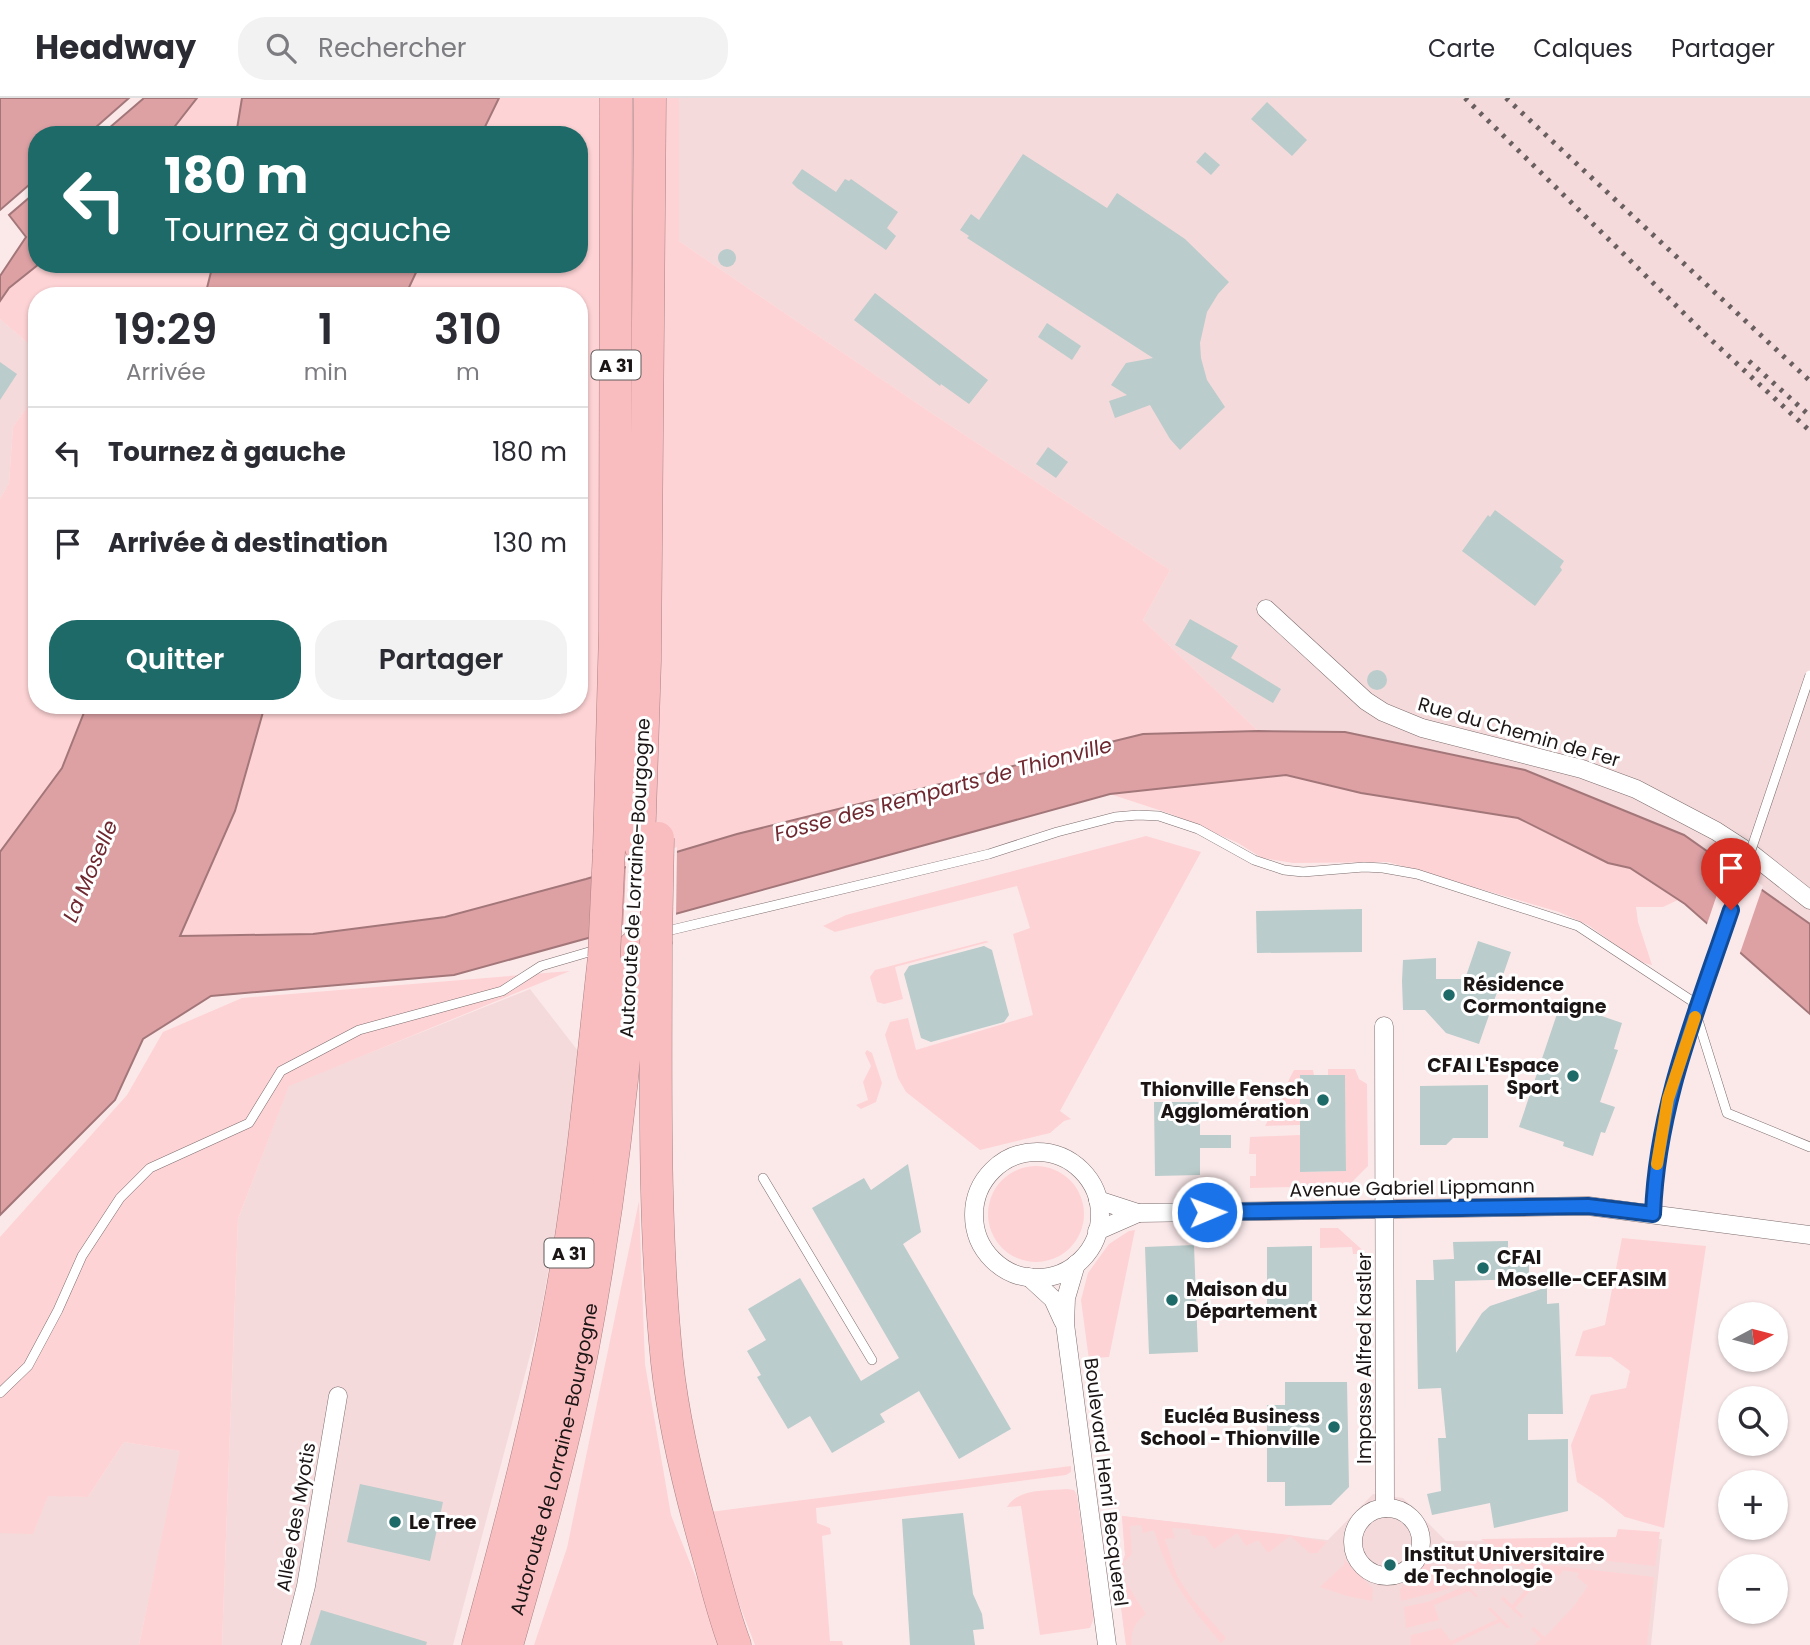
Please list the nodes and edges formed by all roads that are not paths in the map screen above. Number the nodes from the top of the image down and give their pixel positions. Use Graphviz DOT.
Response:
graph roads {
  1 [pos="616,98"];
  2 [pos="650,98"];
  3 [pos="1266,609"];
  4 [pos="1810,675"];
  5 [pos="635,844"];
  6 [pos="1810,900"];
  7 [pos="627,947"];
  8 [pos="1384,1026"];
  9 [pos="1810,1147"];
  10 [pos="763,1178"];
  11 [pos="1098,1200"];
  12 [pos="1384,1209"];
  13 [pos="1138,1213"];
  14 [pos="1653,1214"];
  15 [pos="1097,1231"];
  16 [pos="1810,1234"];
  17 [pos="1076,1264"];
  18 [pos="1029,1277"];
  19 [pos="1065,1324"];
  20 [pos="872,1360"];
  21 [pos="0,1393"];
  22 [pos="338,1396"];
  23 [pos="1385,1508"];
  24 [pos="506,1544"];
  25 [pos="710,1562"];
  26 [pos="291,1645"];
  27 [pos="468,1645"];
  28 [pos="478,1645"];
  29 [pos="508,1645"];
  30 [pos="735,1645"];
  31 [pos="744,1645"];
  32 [pos="1107,1645"];
  1 -- 5 [label="highway, Autoroute de Lorraine-Bourgogne / A 31"];
  2 -- 5 [label="highway, A 31"];
  3 -- 6 [label="street, Rue du Chemin de Fer"];
  4 -- 14 [label="lane, bridge"];
  5 -- 7 [label="highway, bridge"];
  5 -- 7 [label="highway, Autoroute de Lorraine-Bourgogne / A 31, bridge"];
  7 -- 9 [label="lane"];
  7 -- 21 [label="lane"];
  7 -- 24 [label="highway, Autoroute de Lorraine-Bourgogne / A 31"];
  7 -- 25 [label="highway"];
  7 -- 29 [label="highway, Autoroute de Lorraine-Bourgogne / A 31"];
  8 -- 12 [label="street, Impasse Alfred Kastler"];
  10 -- 20 [label="lane"];
  11 -- 13 [label="street, Avenue Gabriel Lippmann"];
  11 -- 15 [label="street"];
  11 -- 18 [label="street"];
  12 -- 13 [label="street, Avenue Gabriel Lippmann"];
  12 -- 14 [label="street, Avenue Gabriel Lippmann"];
  12 -- 23 [label="street, Impasse Alfred Kastler"];
  13 -- 15 [label="street, Avenue Gabriel Lippmann"];
  14 -- 16 [label="street, Avenue Gabriel Lippmann"];
  15 -- 17 [label="street"];
  17 -- 18 [label="street"];
  17 -- 19 [label="street, Boulevard Henri Becquerel"];
  18 -- 19 [label="street, Boulevard Henri Becquerel"];
  19 -- 32 [label="street, Boulevard Henri Becquerel"];
  22 -- 26 [label="street, Allée des Myotis"];
  24 -- 27 [label="highway"];
  24 -- 28 [label="highway, Autoroute de Lorraine-Bourgogne / A 31"];
  25 -- 30 [label="highway"];
  25 -- 31 [label="highway"];
}
